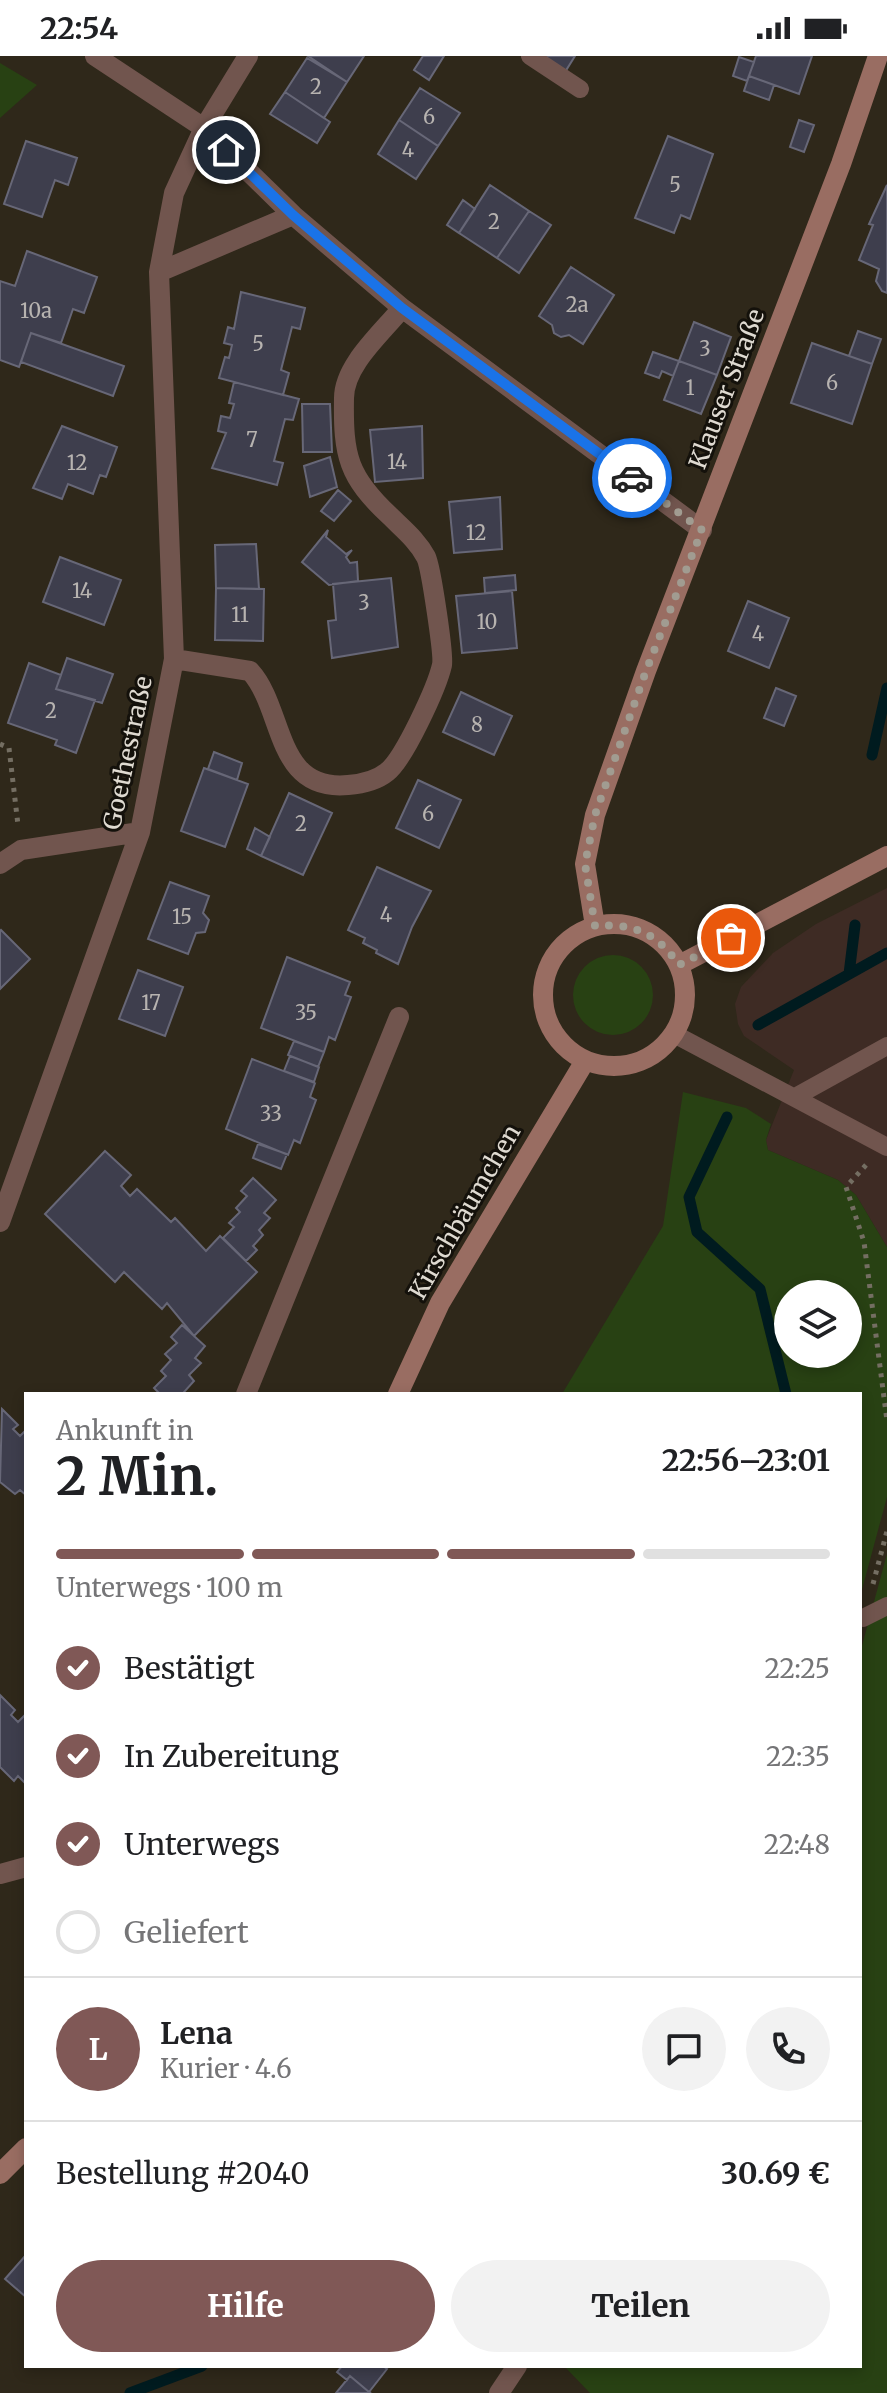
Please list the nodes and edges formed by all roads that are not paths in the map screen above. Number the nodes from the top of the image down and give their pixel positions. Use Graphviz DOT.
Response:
graph roads {
  1 [pos="95,56"];
  2 [pos="248,56"];
  3 [pos="530,56"];
  4 [pos="878,56"];
  5 [pos="580,89"];
  6 [pos="204,128"];
  7 [pos="293,215"];
  8 [pos="159,272"];
  9 [pos="402,308"];
  10 [pos="702,530"];
  11 [pos="174,659"];
  12 [pos="140,832"];
  13 [pos="887,856"];
  14 [pos="0,864"];
  15 [pos="595,926"];
  16 [pos="679,965"];
  17 [pos="399,1017"];
  18 [pos="674,1034"];
  19 [pos="887,1046"];
  20 [pos="585,1061"];
  21 [pos="795,1097"];
  22 [pos="886,1144"];
  23 [pos="0,1222"];
  24 [pos="247,1392"];
  25 [pos="399,1392"];
  26 [pos="887,1606"];
  27 [pos="863,1618"];
  28 [pos="24,1868"];
  29 [pos="0,1874"];
  30 [pos="24,2150"];
  31 [pos="0,2174"];
  32 [pos="516,2368"];
  33 [pos="499,2393"];
  1 -- 6 [label="street"];
  2 -- 6 [label="street, Goethestraße"];
  3 -- 5 [label="lane"];
  4 -- 10 [label="main road, Klauser Straße"];
  6 -- 7 [label="street"];
  6 -- 8 [label="street, Goethestraße"];
  7 -- 8 [label="street"];
  7 -- 9 [label="street"];
  8 -- 11 [label="street, Goethestraße"];
  9 -- 10 [label="street"];
  9 -- 11 [label="street"];
  10 -- 15 [label="main road, Klauser Straße"];
  11 -- 12 [label="street, Goethestraße"];
  12 -- 14 [label="street"];
  12 -- 23 [label="street, Goethestraße"];
  13 -- 16 [label="main road"];
  15 -- 16 [label="main road"];
  15 -- 20 [label="main road"];
  16 -- 18 [label="main road"];
  17 -- 24 [label="street"];
  18 -- 20 [label="main road"];
  18 -- 21 [label="lane"];
  19 -- 21 [label="lane"];
  20 -- 25 [label="main road, Kirschbäumchen"];
  21 -- 22 [label="lane"];
  26 -- 27 [label="lane"];
  28 -- 29 [label="street"];
  30 -- 31 [label="main road"];
  32 -- 33 [label="street"];
}
